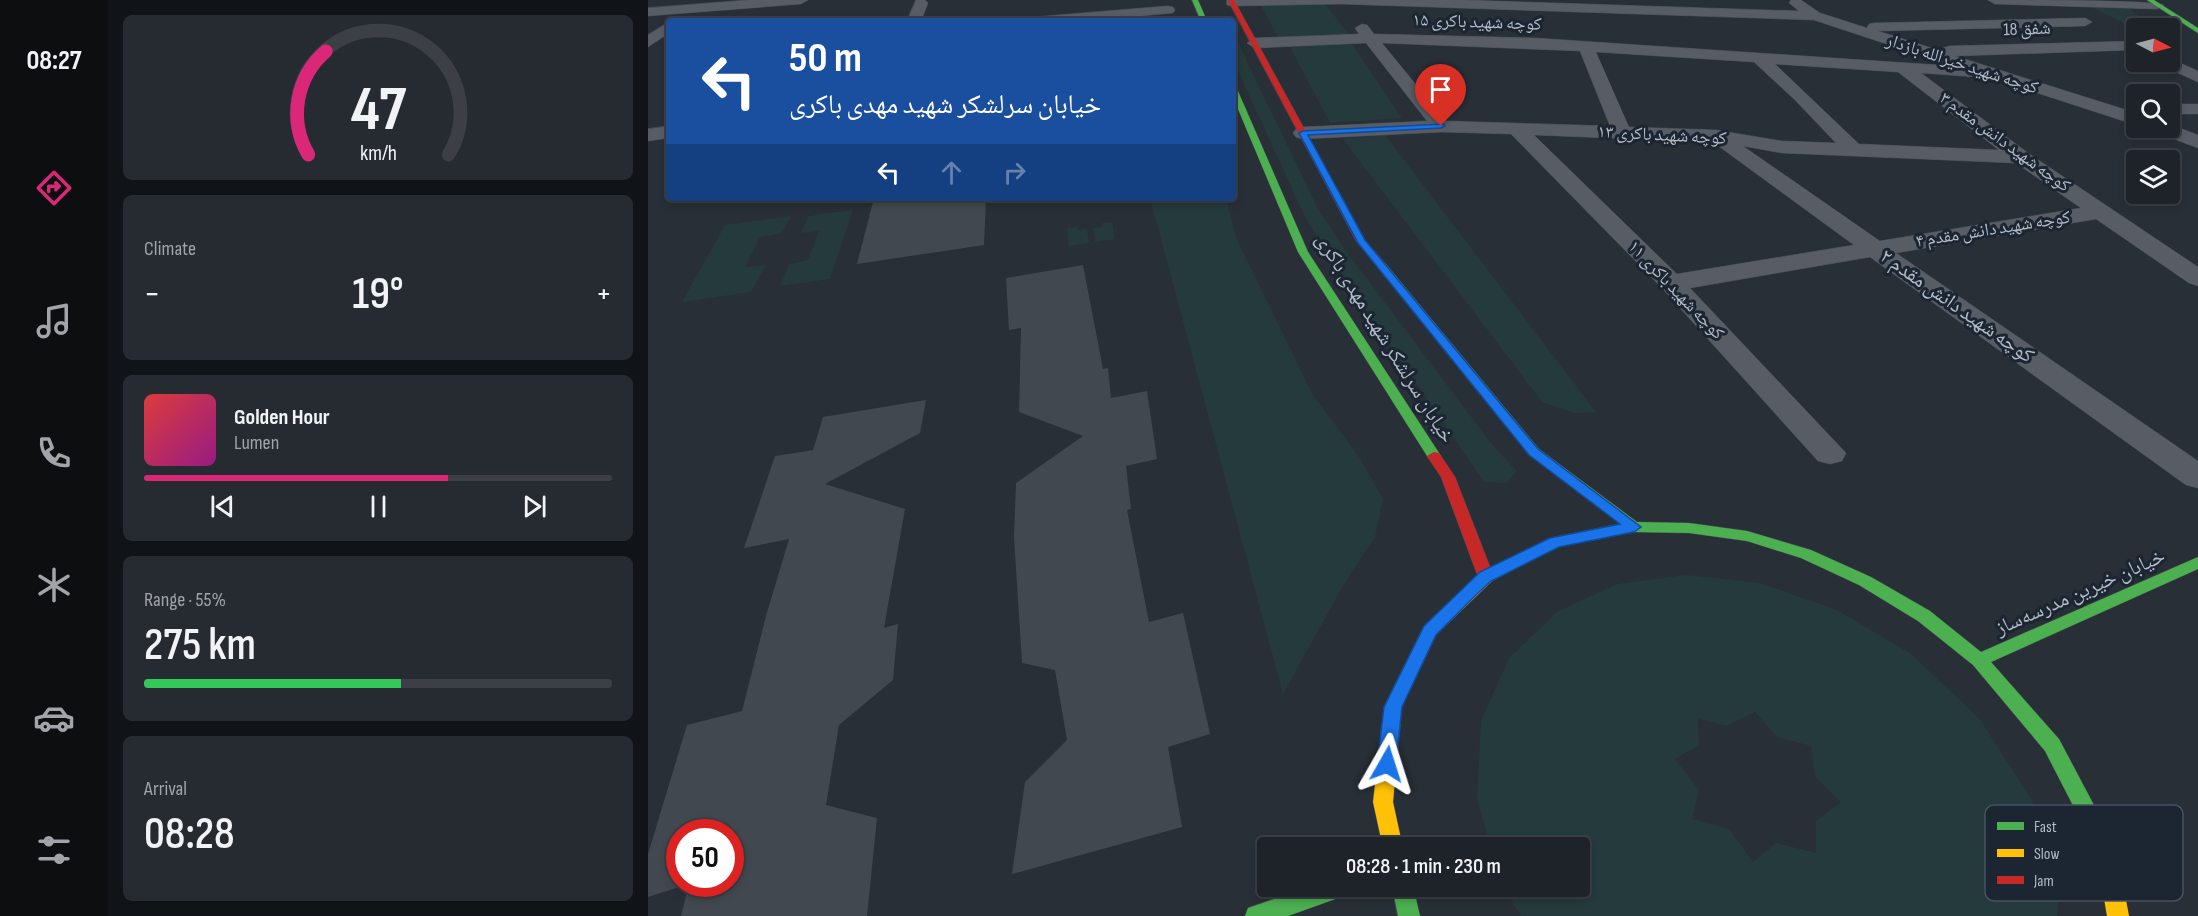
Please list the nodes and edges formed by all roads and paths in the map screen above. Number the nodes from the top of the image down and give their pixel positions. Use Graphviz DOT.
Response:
graph roads {
  1 [pos="796,0"];
  2 [pos="1195,0"];
  3 [pos="1341,0"];
  4 [pos="1793,0"];
  5 [pos="1995,0"];
  6 [pos="1232,1"];
  7 [pos="2044,1"];
  8 [pos="2153,2"];
  9 [pos="921,3"];
  10 [pos="696,4"];
  11 [pos="1543,7"];
  12 [pos="1168,10"];
  13 [pos="1136,11"];
  14 [pos="648,12"];
  15 [pos="1684,12"];
  16 [pos="779,14"];
  17 [pos="1815,16"];
  18 [pos="1054,17"];
  19 [pos="680,18"];
  20 [pos="915,18"];
  21 [pos="1203,18"];
  22 [pos="2095,27"];
  23 [pos="1851,28"];
  24 [pos="666,30"];
  25 [pos="2198,31"];
  26 [pos="1370,38"];
  27 [pos="2126,42"];
  28 [pos="1255,44"];
  29 [pos="1535,44"];
  30 [pos="2126,46"];
  31 [pos="1586,47"];
  32 [pos="652,50"];
  33 [pos="1923,52"];
  34 [pos="1756,56"];
  35 [pos="1902,67"];
  36 [pos="2180,69"];
  37 [pos="1991,73"];
  38 [pos="2198,77"];
  39 [pos="1236,96"];
  40 [pos="2126,109"];
  41 [pos="2180,109"];
  42 [pos="2198,109"];
  43 [pos="2106,110"];
  44 [pos="2126,116"];
  45 [pos="1441,126"];
  46 [pos="1518,130"];
  47 [pos="666,132"];
  48 [pos="1622,132"];
  49 [pos="1303,133"];
  50 [pos="648,135"];
  51 [pos="2180,135"];
  52 [pos="1716,136"];
  53 [pos="2198,142"];
  54 [pos="1854,151"];
  55 [pos="2021,157"];
  56 [pos="2102,211"];
  57 [pos="1874,248"];
  58 [pos="2198,278"];
  59 [pos="1671,283"];
  60 [pos="1830,453"];
  61 [pos="2198,477"];
  62 [pos="1634,527"];
  63 [pos="2198,563"];
  64 [pos="1486,577"];
  65 [pos="1979,660"];
  66 [pos="2083,805"];
  67 [pos="1391,837"];
  68 [pos="1312,897"];
  69 [pos="1405,897"];
  70 [pos="2115,901"];
  71 [pos="1256,916"];
  72 [pos="1409,916"];
  73 [pos="2118,916"];
  1 -- 10 [label="street"];
  1 -- 16 [label="street"];
  2 -- 21 [label="main road"];
  3 -- 6 [label="street"];
  3 -- 11 [label="street"];
  3 -- 26 [label="street"];
  4 -- 17 [label="street, کوچه شهید خیرالله بازدار"];
  5 -- 7 [label="street"];
  6 -- 28 [label="main road, خیابان سرلشکر شهید مهدی باکری"];
  7 -- 8 [label="street"];
  7 -- 22 [label="street"];
  8 -- 25 [label="main road"];
  9 -- 20 [label="street"];
  10 -- 14 [label="street"];
  10 -- 19 [label="street"];
  11 -- 15 [label="street"];
  11 -- 29 [label="street"];
  12 -- 13 [label="street"];
  13 -- 18 [label="street"];
  15 -- 17 [label="street"];
  17 -- 23 [label="street, کوچه شهید خیرالله بازدار"];
  22 -- 23 [label="street"];
  22 -- 27 [label="street"];
  23 -- 33 [label="street, کوچه شهید خیرالله بازدار"];
  24 -- 32 [label="street"];
  26 -- 28 [label="street, کوچه شهید باکری ۱۵"];
  26 -- 29 [label="street, کوچه شهید باکری ۱۵"];
  26 -- 45 [label="street"];
  28 -- 49 [label="main road, خیابان سرلشکر شهید مهدی باکری"];
  29 -- 31 [label="street, کوچه شهید باکری ۱۵"];
  30 -- 33 [label="street, شفق 18"];
  31 -- 34 [label="street, کوچه شهید باکری ۱۵"];
  31 -- 48 [label="street"];
  33 -- 37 [label="street, کوچه شهید خیرالله بازدار"];
  34 -- 35 [label="street, کوچه شهید باکری ۱۵"];
  34 -- 54 [label="street"];
  35 -- 37 [label="street, کوچه شهید باکری ۱۵"];
  35 -- 55 [label="street, کوچه شهید دانش مقدم ۳"];
  36 -- 38 [label="street"];
  37 -- 43 [label="street, کوچه شهید خیرالله بازدار"];
  39 -- 64 [label="main road, خیابان سرلشکر شهید مهدی باکری"];
  40 -- 43 [label="street"];
  41 -- 42 [label="street"];
  43 -- 44 [label="street, کوچه شهید خیرالله بازدار"];
  45 -- 46 [label="street, کوچه شهید باکری ۱۳"];
  45 -- 49 [label="street, کوچه شهید باکری ۱۳"];
  46 -- 48 [label="street, کوچه شهید باکری ۱۳"];
  46 -- 59 [label="street, کوچه شهید باکری ۱۱"];
  47 -- 50 [label="street"];
  48 -- 52 [label="street, کوچه شهید باکری ۱۳"];
  49 -- 62 [label="main road, خیابان سرلشکر شهید مهدی باکری"];
  51 -- 53 [label="street"];
  52 -- 54 [label="street, کوچه شهید باکری ۱۳"];
  52 -- 57 [label="street, کوچه شهید دانش مقدم ۲"];
  54 -- 55 [label="street, کوچه شهید باکری ۱۳"];
  55 -- 56 [label="street, کوچه شهید دانش مقدم ۳"];
  56 -- 57 [label="street, کوچه شهید دانش مقدم ۴"];
  56 -- 58 [label="street, کوچه شهید دانش مقدم ۳"];
  57 -- 59 [label="street, کوچه شهید دانش مقدم ۴"];
  57 -- 61 [label="street, کوچه شهید دانش مقدم ۲"];
  59 -- 60 [label="street, کوچه شهید باکری ۱۱"];
  62 -- 64 [label="main road"];
  62 -- 65 [label="main road"];
  63 -- 65 [label="main road, خیابان خیرین مدرسه‌ساز"];
  64 -- 67 [label="main road"];
  65 -- 66 [label="main road"];
  68 -- 71 [label="main road"];
  69 -- 72 [label="main road"];
  70 -- 73 [label="main road"];
}
